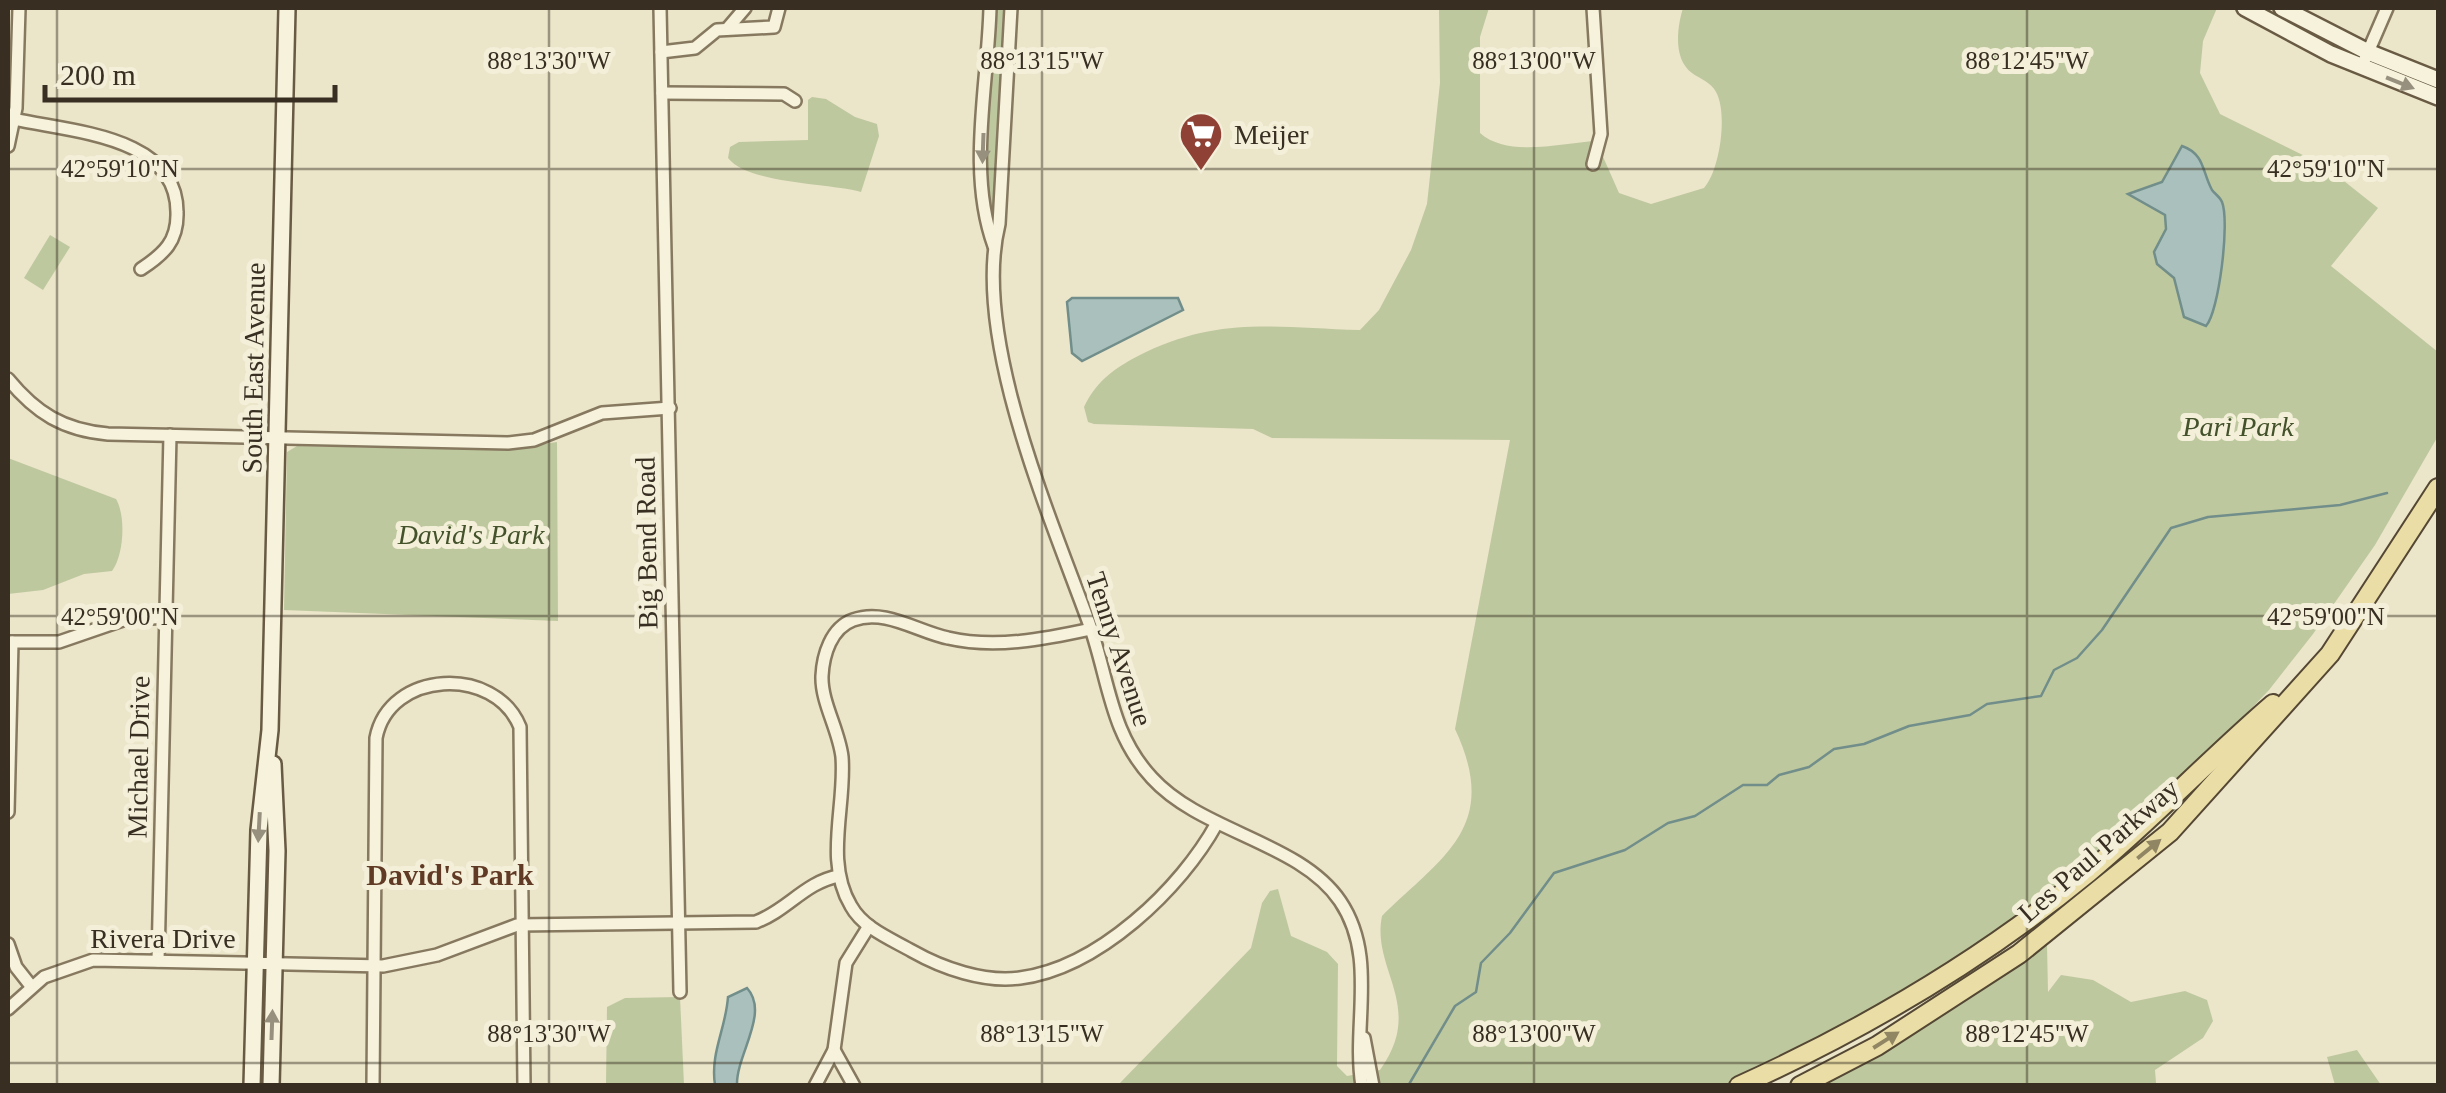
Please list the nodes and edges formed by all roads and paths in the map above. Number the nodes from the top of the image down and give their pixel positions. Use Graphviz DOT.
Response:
graph roads {
  1 [pos="19,8"];
  2 [pos="287,8"];
  3 [pos="660,8"];
  4 [pos="745,8"];
  5 [pos="779,8"];
  6 [pos="990,8"];
  7 [pos="1011,8"];
  8 [pos="1594,8"];
  9 [pos="2245,8"];
  10 [pos="2282,8"];
  11 [pos="2387,8"];
  12 [pos="727,28"];
  13 [pos="661,52"];
  14 [pos="2365,60"];
  15 [pos="2438,80"];
  16 [pos="662,93"];
  17 [pos="2438,97"];
  18 [pos="795,101"];
  19 [pos="984,101"];
  20 [pos="1005,101"];
  21 [pos="14,119"];
  22 [pos="8,146"];
  23 [pos="1593,164"];
  24 [pos="994,246"];
  25 [pos="142,268"];
  26 [pos="8,379"];
  27 [pos="670,408"];
  28 [pos="170,435"];
  29 [pos="277,438"];
  30 [pos="2438,488"];
  31 [pos="166,617"];
  32 [pos="1091,629"];
  33 [pos="10,642"];
  34 [pos="2330,654"];
  35 [pos="270,730"];
  36 [pos="8,812"];
  37 [pos="1217,823"];
  38 [pos="840,876"];
  39 [pos="679,923"];
  40 [pos="523,925"];
  41 [pos="868,926"];
  42 [pos="8,944"];
  43 [pos="158,960"];
  44 [pos="255,963"];
  45 [pos="274,964"];
  46 [pos="374,966"];
  47 [pos="31,986"];
  48 [pos="680,992"];
  49 [pos="8,1009"];
  50 [pos="1360,1019"];
  51 [pos="834,1050"];
  52 [pos="252,1086"];
  53 [pos="271,1086"];
  54 [pos="374,1086"];
  55 [pos="524,1086"];
  56 [pos="815,1086"];
  57 [pos="854,1086"];
  58 [pos="1362,1086"];
  59 [pos="1373,1086"];
  60 [pos="1739,1086"];
  61 [pos="1800,1086"];
  1 -- 21 [label="street"];
  2 -- 29 [label="main road, South East Avenue"];
  3 -- 13 [label="street, Big Bend Road"];
  4 -- 12 [label="street"];
  5 -- 12 [label="street"];
  6 -- 19 [label="street, Tenny Avenue"];
  7 -- 20 [label="street, Tenny Avenue"];
  8 -- 23 [label="street"];
  9 -- 14 [label="main road"];
  10 -- 14 [label="main road"];
  11 -- 14 [label="street"];
  12 -- 13 [label="street"];
  13 -- 16 [label="street, Big Bend Road"];
  14 -- 15 [label="main road"];
  14 -- 17 [label="main road, one-way"];
  16 -- 18 [label="street"];
  16 -- 27 [label="street, Big Bend Road"];
  19 -- 20 [label="street"];
  19 -- 24 [label="street, Tenny Avenue, one-way"];
  20 -- 24 [label="street, Tenny Avenue"];
  21 -- 22 [label="street"];
  21 -- 25 [label="street"];
  24 -- 32 [label="street, Tenny Avenue"];
  26 -- 28 [label="street"];
  27 -- 29 [label="street"];
  27 -- 39 [label="street, Big Bend Road"];
  28 -- 29 [label="street"];
  28 -- 31 [label="street, Michael Drive"];
  29 -- 35 [label="main road, South East Avenue"];
  30 -- 34 [label="main road, Les Paul Parkway"];
  31 -- 33 [label="street"];
  31 -- 43 [label="street, Michael Drive"];
  32 -- 37 [label="street, Tenny Avenue"];
  32 -- 38 [label="street"];
  33 -- 36 [label="street"];
  34 -- 60 [label="main road, Les Paul Parkway"];
  61 -- 34 [label="main road, Les Paul Parkway, one-way"];
  35 -- 44 [label="main road, South East Avenue, one-way"];
  35 -- 45 [label="main road, South East Avenue"];
  37 -- 41 [label="street"];
  37 -- 50 [label="street, Tenny Avenue"];
  38 -- 39 [label="street, Rivera Drive"];
  38 -- 41 [label="street"];
  39 -- 40 [label="street, Rivera Drive"];
  39 -- 48 [label="street, Big Bend Road"];
  40 -- 46 [label="street, Rivera Drive"];
  40 -- 46 [label="street"];
  40 -- 55 [label="street"];
  41 -- 51 [label="street"];
  42 -- 47 [label="street"];
  43 -- 44 [label="street, Rivera Drive"];
  43 -- 47 [label="street, Rivera Drive"];
  44 -- 45 [label="street, Rivera Drive"];
  44 -- 52 [label="main road, South East Avenue"];
  45 -- 46 [label="street, Rivera Drive"];
  53 -- 45 [label="main road, South East Avenue, one-way"];
  46 -- 54 [label="street"];
  47 -- 49 [label="street, Rivera Drive"];
  50 -- 58 [label="street, Tenny Avenue"];
  50 -- 59 [label="street, Tenny Avenue"];
  51 -- 56 [label="street"];
  51 -- 57 [label="street"];
}
